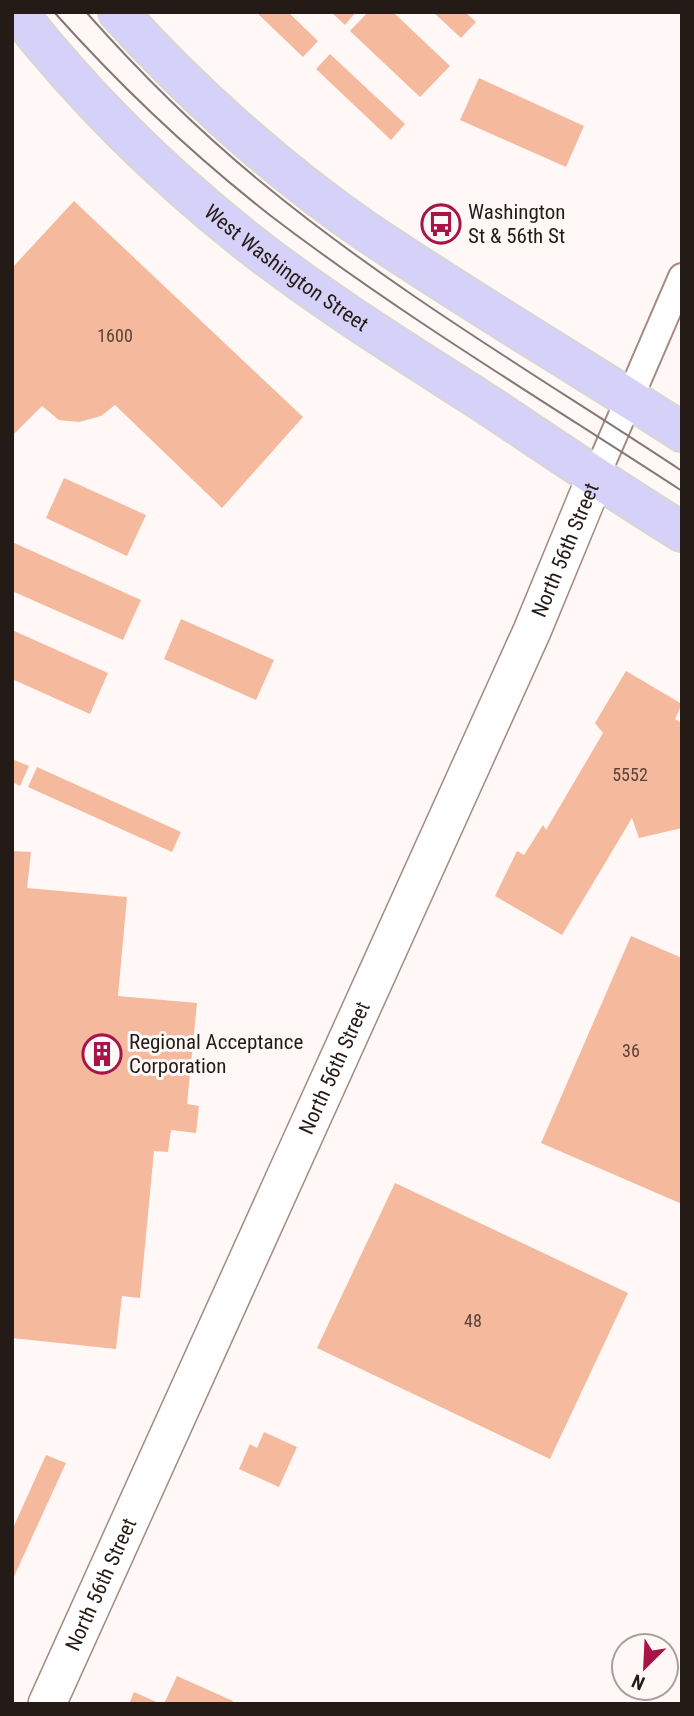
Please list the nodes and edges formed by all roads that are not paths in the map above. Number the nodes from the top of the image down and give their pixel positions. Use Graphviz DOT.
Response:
graph roads {
  1 [pos="17,12"];
  2 [pos="118,12"];
  3 [pos="682,277"];
  4 [pos="622,413"];
  5 [pos="682,432"];
  6 [pos="596,476"];
  7 [pos="682,532"];
  8 [pos="47,1704"];
  1 -- 6 [label="main road, West Washington Street"];
  2 -- 4 [label="main road"];
  3 -- 4 [label="street, North 56th Street"];
  4 -- 5 [label="main road"];
  4 -- 6 [label="street, North 56th Street"];
  6 -- 7 [label="main road, West Washington Street"];
  6 -- 8 [label="street, North 56th Street"];
}
